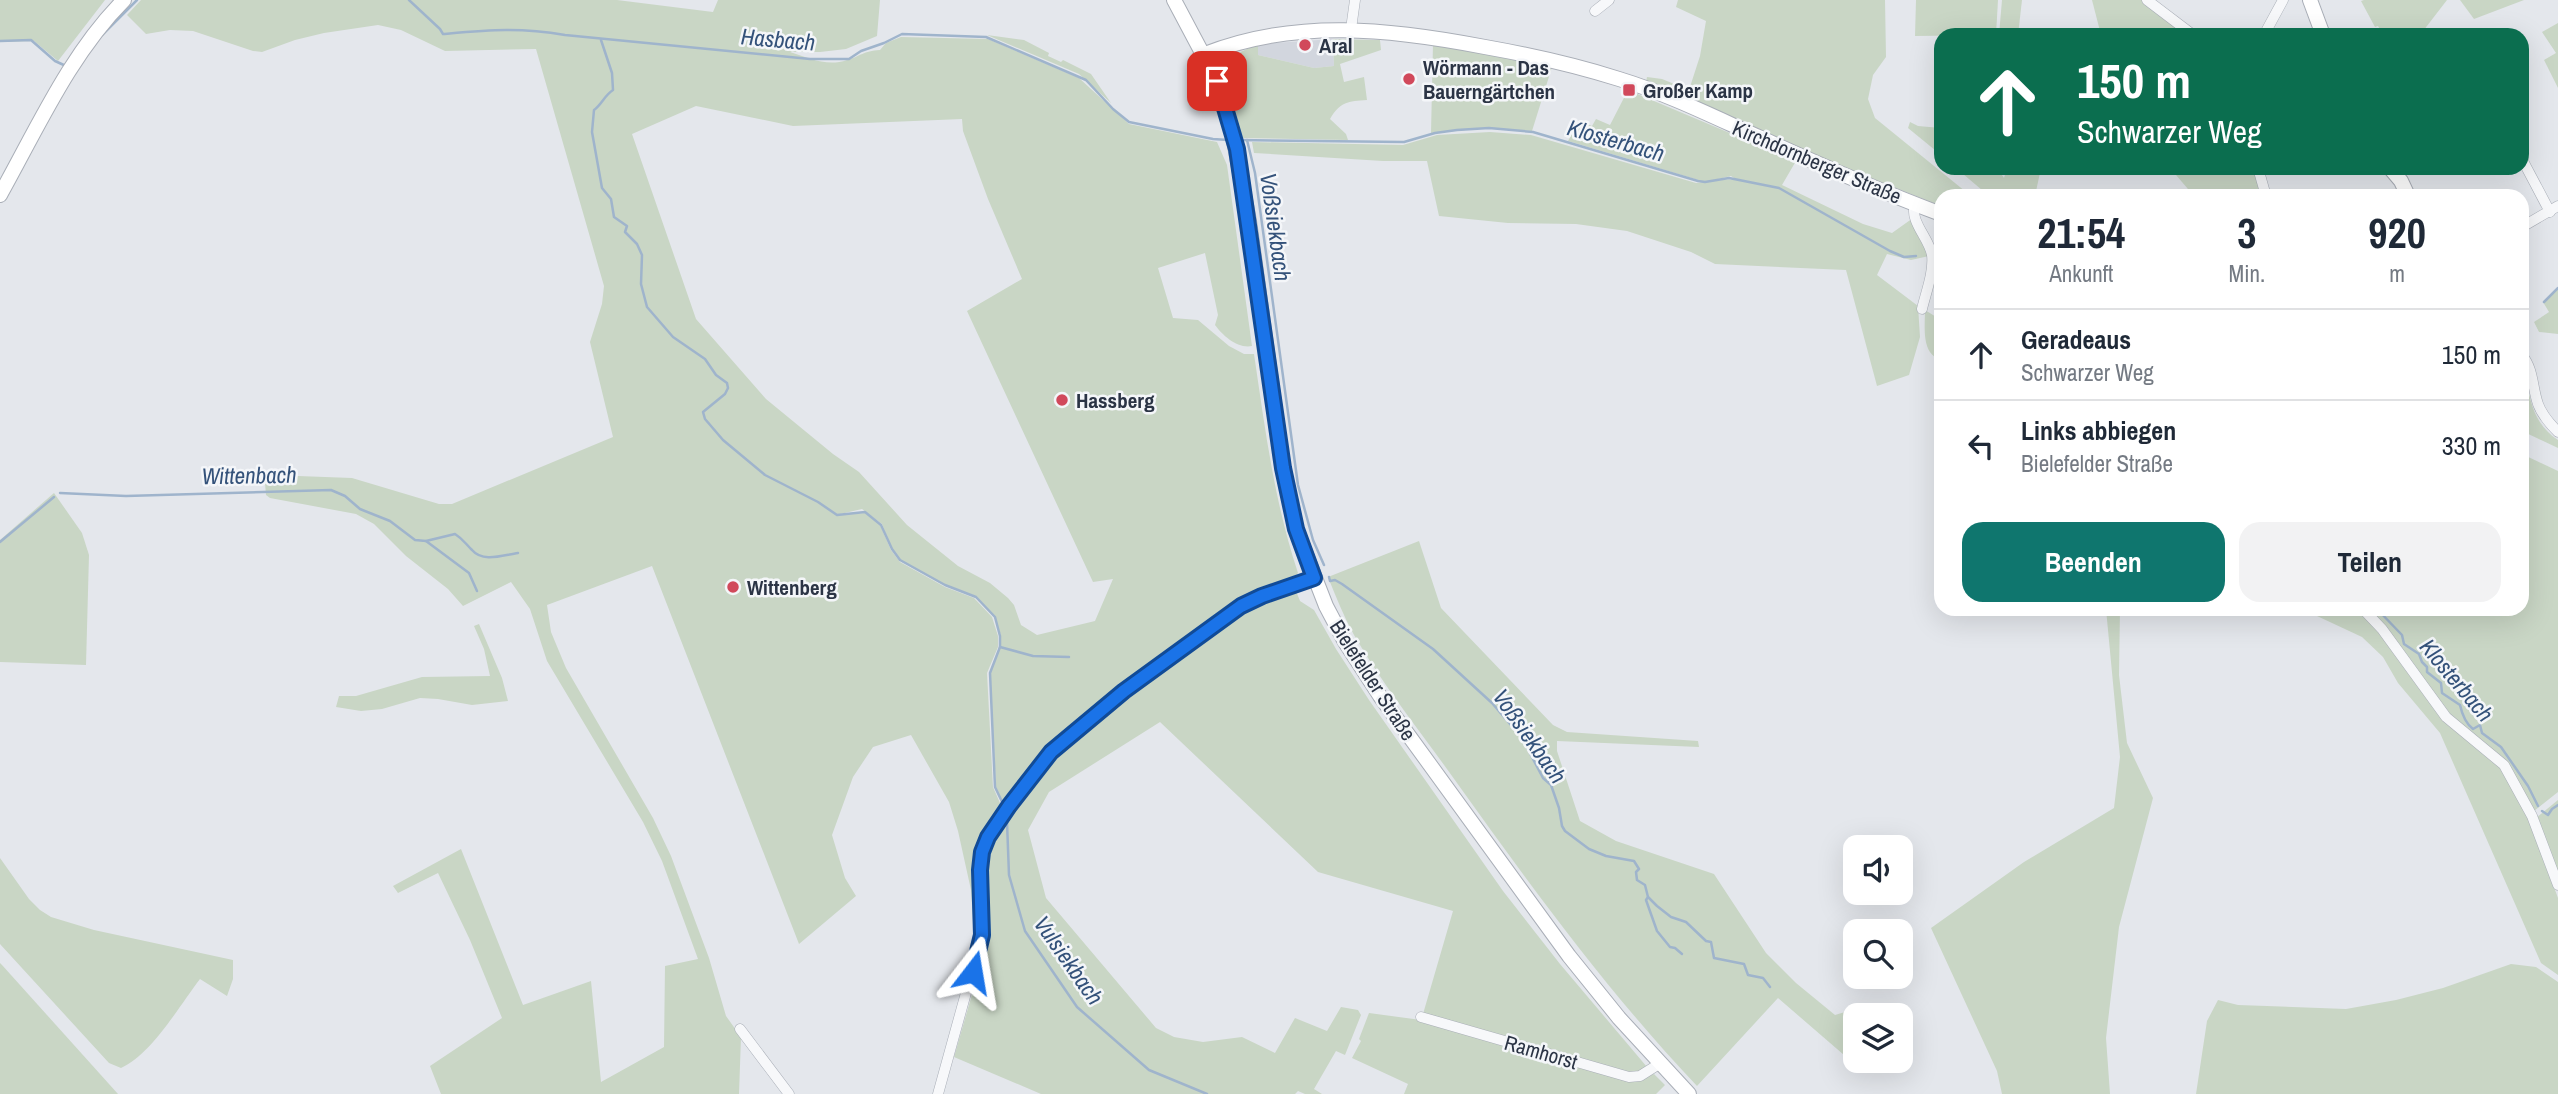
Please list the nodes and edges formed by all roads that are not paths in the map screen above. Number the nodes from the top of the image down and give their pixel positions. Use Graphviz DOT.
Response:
graph roads {
  1 [pos="124,0"];
  2 [pos="1174,0"];
  3 [pos="1355,0"];
  4 [pos="1609,0"];
  5 [pos="2147,0"];
  6 [pos="2283,0"];
  7 [pos="2310,0"];
  8 [pos="1595,11"];
  9 [pos="2184,28"];
  10 [pos="2268,28"];
  11 [pos="2320,28"];
  12 [pos="1351,29"];
  13 [pos="1205,54"];
  14 [pos="2529,170"];
  15 [pos="0,195"];
  16 [pos="1915,204"];
  17 [pos="2554,209"];
  18 [pos="1934,211"];
  19 [pos="2529,223"];
  20 [pos="1922,309"];
  21 [pos="2529,370"];
  22 [pos="2558,432"];
  23 [pos="1314,578"];
  24 [pos="2370,616"];
  25 [pos="2558,885"];
  26 [pos="1421,1017"];
  27 [pos="740,1029"];
  28 [pos="1659,1064"];
  29 [pos="789,1094"];
  30 [pos="939,1094"];
  31 [pos="1689,1094"];
  1 -- 15 [label="main road"];
  2 -- 13 [label="main road, Bielefelder Straße"];
  3 -- 12 [label="street"];
  4 -- 8 [label="street"];
  5 -- 9 [label="street"];
  6 -- 10 [label="street"];
  7 -- 11 [label="main road"];
  12 -- 13 [label="main road, Kirchdornberger Straße"];
  12 -- 16 [label="main road, Kirchdornberger Straße"];
  13 -- 23 [label="main road, Bielefelder Straße"];
  14 -- 17 [label="street"];
  16 -- 18 [label="main road, Kirchdornberger Straße"];
  16 -- 20 [label="street"];
  17 -- 19 [label="street"];
  21 -- 22 [label="street"];
  23 -- 28 [label="main road, Bielefelder Straße"];
  23 -- 30 [label="street"];
  24 -- 25 [label="street"];
  26 -- 28 [label="street, Ramhorst"];
  27 -- 29 [label="street"];
  28 -- 31 [label="main road, Bielefelder Straße"];
}
